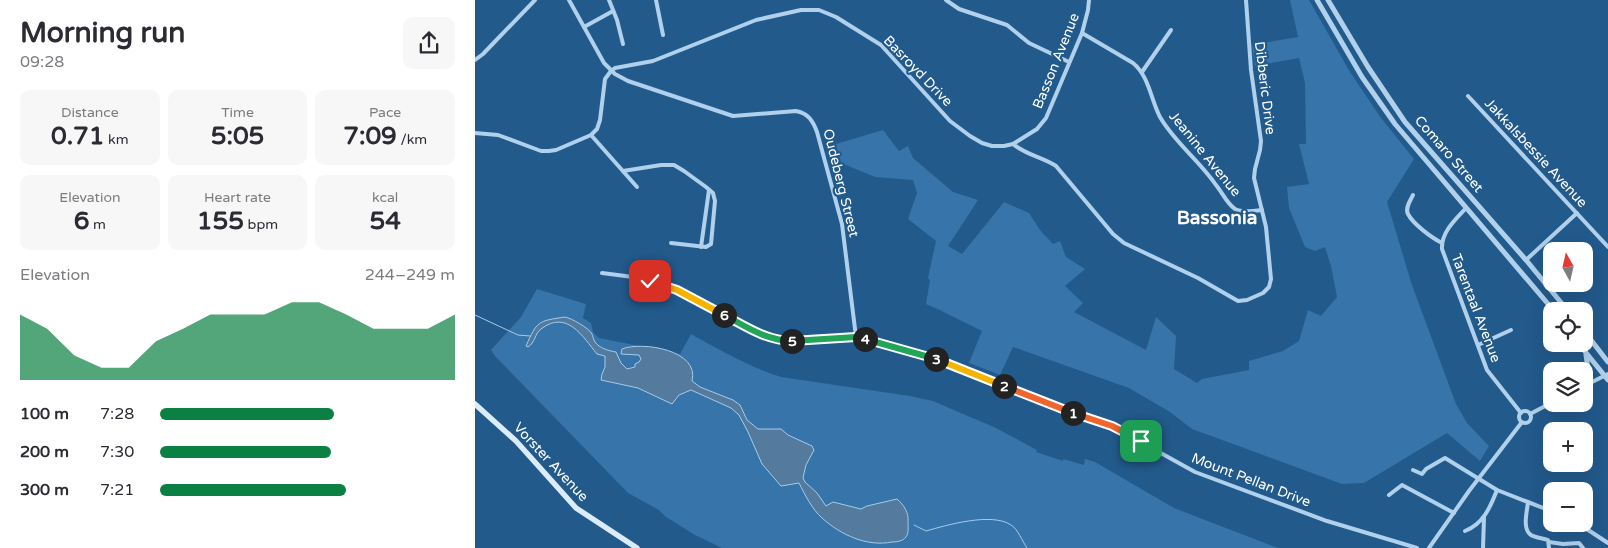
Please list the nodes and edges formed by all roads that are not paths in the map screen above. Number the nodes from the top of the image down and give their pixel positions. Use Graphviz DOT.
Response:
graph roads {
  1 [pos="535,0"];
  2 [pos="569,0"];
  3 [pos="609,0"];
  4 [pos="656,0"];
  5 [pos="946,0"];
  6 [pos="1089,0"];
  7 [pos="1246,0"];
  8 [pos="1317,0"];
  9 [pos="1328,0"];
  10 [pos="613,12"];
  11 [pos="584,27"];
  12 [pos="1171,30"];
  13 [pos="1082,33"];
  14 [pos="663,35"];
  15 [pos="623,44"];
  16 [pos="475,60"];
  17 [pos="1069,62"];
  18 [pos="611,71"];
  19 [pos="1142,72"];
  20 [pos="1468,96"];
  21 [pos="475,133"];
  22 [pos="591,135"];
  23 [pos="1013,144"];
  24 [pos="623,171"];
  25 [pos="637,187"];
  26 [pos="709,190"];
  27 [pos="1413,195"];
  28 [pos="1466,208"];
  29 [pos="1262,210"];
  30 [pos="1577,213"];
  31 [pos="671,243"];
  32 [pos="1441,243"];
  33 [pos="701,246"];
  34 [pos="1608,247"];
  35 [pos="1526,260"];
  36 [pos="602,273"];
  37 [pos="1546,302"];
  38 [pos="1561,302"];
  39 [pos="1511,330"];
  40 [pos="856,337"];
  41 [pos="1593,343"];
  42 [pos="1477,345"];
  43 [pos="1586,354"];
  44 [pos="1587,362"];
  45 [pos="1608,362"];
  46 [pos="1607,376"];
  47 [pos="1593,382"];
  48 [pos="475,404"];
  49 [pos="1543,407"];
  50 [pos="1521,413"];
  51 [pos="1530,414"];
  52 [pos="1522,422"];
  53 [pos="1413,470"];
  54 [pos="1477,480"];
  55 [pos="1497,490"];
  56 [pos="1389,495"];
  57 [pos="1528,502"];
  58 [pos="1543,508"];
  59 [pos="1454,513"];
  60 [pos="1484,516"];
  61 [pos="1465,531"];
  62 [pos="1591,532"];
  63 [pos="1549,542"];
  64 [pos="1608,543"];
  65 [pos="637,548"];
  66 [pos="1417,548"];
  67 [pos="1429,548"];
  68 [pos="1483,548"];
  69 [pos="1549,548"];
  70 [pos="1583,548"];
  1 -- 16 [label="street"];
  2 -- 11 [label="street, Oudeberg Street"];
  3 -- 10 [label="street"];
  4 -- 14 [label="street"];
  5 -- 17 [label="street"];
  6 -- 13 [label="street, Basson Avenue"];
  7 -- 29 [label="street, Dibberic Drive"];
  8 -- 28 [label="street, Comaro Street"];
  9 -- 35 [label="street, Comaro Street"];
  10 -- 11 [label="street"];
  10 -- 15 [label="street"];
  11 -- 18 [label="street, Oudeberg Street"];
  12 -- 19 [label="street"];
  13 -- 17 [label="street, Basson Avenue"];
  13 -- 19 [label="street"];
  17 -- 23 [label="street, Basson Avenue"];
  18 -- 22 [label="street"];
  18 -- 23 [label="street, Basroyd Drive"];
  18 -- 40 [label="street, Oudeberg Street"];
  19 -- 29 [label="street, Jeanine Avenue"];
  20 -- 30 [label="street, Jakkalsbessie Avenue"];
  21 -- 22 [label="street"];
  22 -- 24 [label="street"];
  23 -- 29 [label="street, Dibberic Drive"];
  24 -- 25 [label="street"];
  24 -- 26 [label="street"];
  26 -- 33 [label="street"];
  26 -- 33 [label="street"];
  27 -- 32 [label="street"];
  28 -- 32 [label="street, Tarentaal Avenue"];
  28 -- 37 [label="street, Comaro Street"];
  30 -- 34 [label="street, Jakkalsbessie Avenue"];
  30 -- 35 [label="street"];
  31 -- 33 [label="street"];
  32 -- 42 [label="street, Tarentaal Avenue"];
  35 -- 38 [label="street, Comaro Street"];
  36 -- 40 [label="street, Mount Pellan Drive"];
  39 -- 42 [label="street"];
  40 -- 66 [label="street, Mount Pellan Drive"];
  41 -- 45 [label="street"];
  42 -- 50 [label="street, Tarentaal Avenue"];
  43 -- 44 [label="street"];
  43 -- 46 [label="street"];
  46 -- 47 [label="street"];
  48 -- 65 [label="main road, Vorster Avenue"];
  49 -- 51 [label="street"];
  50 -- 51 [label="street"];
  50 -- 52 [label="street"];
  51 -- 52 [label="street"];
  52 -- 54 [label="street"];
  53 -- 54 [label="street"];
  54 -- 55 [label="street"];
  54 -- 59 [label="street"];
  55 -- 57 [label="street"];
  55 -- 60 [label="street"];
  56 -- 59 [label="street"];
  57 -- 58 [label="street"];
  57 -- 63 [label="street"];
  59 -- 67 [label="street"];
  60 -- 61 [label="street"];
  60 -- 68 [label="street"];
  62 -- 64 [label="street"];
  63 -- 69 [label="street"];
  63 -- 70 [label="street"];
}
